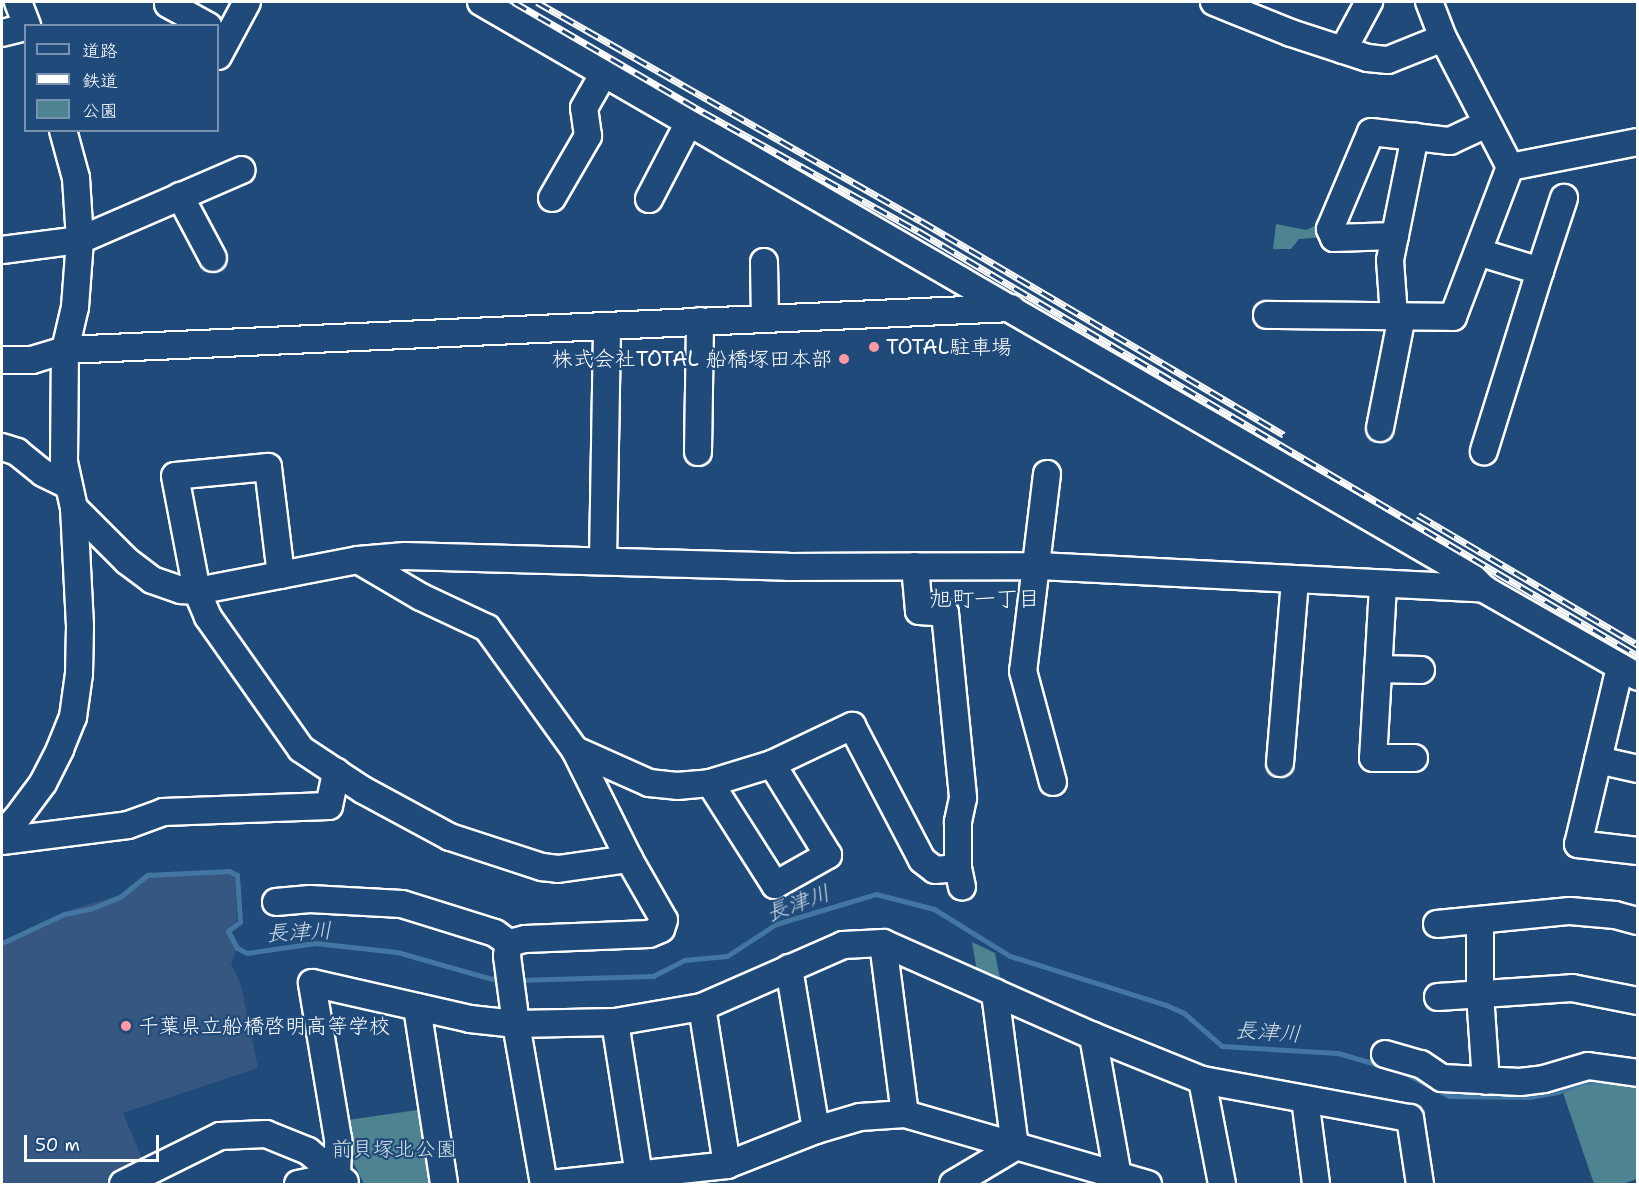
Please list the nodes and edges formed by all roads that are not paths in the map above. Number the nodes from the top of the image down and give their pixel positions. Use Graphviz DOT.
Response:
graph roads {
  1 [pos="18,2"];
  2 [pos="246,2"];
  3 [pos="481,2"];
  4 [pos="1214,2"];
  5 [pos="1369,2"];
  6 [pos="1429,2"];
  7 [pos="168,4"];
  8 [pos="25,24"];
  9 [pos="198,24"];
  10 [pos="24,27"];
  11 [pos="2,33"];
  12 [pos="219,36"];
  13 [pos="1443,38"];
  14 [pos="1343,50"];
  15 [pos="604,73"];
  16 [pos="689,122"];
  17 [pos="1486,123"];
  18 [pos="64,132"];
  19 [pos="1415,136"];
  20 [pos="1638,142"];
  21 [pos="1510,167"];
  22 [pos="242,170"];
  23 [pos="180,196"];
  24 [pos="552,198"];
  25 [pos="1564,198"];
  26 [pos="649,199"];
  27 [pos="1395,236"];
  28 [pos="80,240"];
  29 [pos="2,250"];
  30 [pos="1478,252"];
  31 [pos="213,258"];
  32 [pos="764,262"];
  33 [pos="1540,272"];
  34 [pos="1011,308"];
  35 [pos="1267,315"];
  36 [pos="1398,316"];
  37 [pos="765,317"];
  38 [pos="700,321"];
  39 [pos="607,326"];
  40 [pos="65,350"];
  41 [pos="2,360"];
  42 [pos="1380,428"];
  43 [pos="2,447"];
  44 [pos="1484,451"];
  45 [pos="698,452"];
  46 [pos="1047,474"];
  47 [pos="71,497"];
  48 [pos="358,560"];
  49 [pos="603,560"];
  50 [pos="915,566"];
  51 [pos="1037,566"];
  52 [pos="281,575"];
  53 [pos="1295,581"];
  54 [pos="1383,586"];
  55 [pos="1484,589"];
  56 [pos="197,591"];
  57 [pos="1378,669"];
  58 [pos="1421,670"];
  59 [pos="1629,672"];
  60 [pos="575,750"];
  61 [pos="1414,758"];
  62 [pos="1598,760"];
  63 [pos="1280,763"];
  64 [pos="772,764"];
  65 [pos="1638,769"];
  66 [pos="336,772"];
  67 [pos="710,783"];
  68 [pos="1053,783"];
  69 [pos="2,834"];
  70 [pos="2,840"];
  71 [pos="1638,851"];
  72 [pos="629,859"];
  73 [pos="276,902"];
  74 [pos="1480,920"];
  75 [pos="1638,921"];
  76 [pos="1437,924"];
  77 [pos="509,943"];
  78 [pos="883,943"];
  79 [pos="789,968"];
  80 [pos="995,992"];
  81 [pos="1480,994"];
  82 [pos="1438,997"];
  83 [pos="1638,1001"];
  84 [pos="417,1007"];
  85 [pos="702,1007"];
  86 [pos="615,1022"];
  87 [pos="516,1024"];
  88 [pos="1094,1036"];
  89 [pos="1385,1054"];
  90 [pos="1638,1073"];
  91 [pos="1202,1080"];
  92 [pos="1486,1081"];
  93 [pos="1305,1098"];
  94 [pos="905,1114"];
  95 [pos="816,1130"];
  96 [pos="1016,1147"];
  97 [pos="727,1166"];
  98 [pos="639,1174"];
  99 [pos="1118,1176"];
  100 [pos="342,1180"];
  101 [pos="123,1185"];
  102 [pos="298,1185"];
  103 [pos="444,1185"];
  104 [pos="544,1185"];
  105 [pos="550,1185"];
  106 [pos="953,1185"];
  107 [pos="1148,1185"];
  108 [pos="1222,1185"];
  109 [pos="1316,1185"];
  110 [pos="1420,1185"];
  1 -- 8 [label="street"];
  2 -- 12 [label="street"];
  3 -- 15 [label="street"];
  4 -- 14 [label="street"];
  5 -- 14 [label="street"];
  6 -- 13 [label="street"];
  7 -- 9 [label="street"];
  10 -- 11 [label="street"];
  13 -- 14 [label="street"];
  13 -- 17 [label="street"];
  15 -- 16 [label="street"];
  15 -- 24 [label="street"];
  16 -- 26 [label="street"];
  16 -- 34 [label="street"];
  17 -- 19 [label="street"];
  17 -- 21 [label="street"];
  18 -- 28 [label="street"];
  19 -- 27 [label="street"];
  19 -- 27 [label="street"];
  20 -- 21 [label="street"];
  21 -- 30 [label="street"];
  22 -- 23 [label="street"];
  23 -- 28 [label="street"];
  23 -- 31 [label="street"];
  25 -- 33 [label="street"];
  27 -- 36 [label="street"];
  28 -- 29 [label="street"];
  28 -- 40 [label="street"];
  30 -- 33 [label="street"];
  30 -- 36 [label="street"];
  32 -- 37 [label="street"];
  33 -- 44 [label="street"];
  34 -- 37 [label="street"];
  34 -- 55 [label="street"];
  35 -- 36 [label="street"];
  36 -- 42 [label="street"];
  37 -- 38 [label="street"];
  38 -- 39 [label="street"];
  38 -- 45 [label="street"];
  39 -- 40 [label="street"];
  39 -- 49 [label="street"];
  40 -- 41 [label="street"];
  40 -- 47 [label="street"];
  43 -- 47 [label="street"];
  46 -- 51 [label="street"];
  47 -- 56 [label="street"];
  47 -- 69 [label="street"];
  48 -- 49 [label="street"];
  48 -- 52 [label="street"];
  48 -- 60 [label="street"];
  49 -- 50 [label="street"];
  50 -- 51 [label="street"];
  50 -- 64 [label="street"];
  51 -- 53 [label="street"];
  51 -- 68 [label="street"];
  52 -- 56 [label="street"];
  52 -- 56 [label="street"];
  53 -- 54 [label="street"];
  53 -- 63 [label="street"];
  54 -- 55 [label="street"];
  54 -- 57 [label="street"];
  55 -- 59 [label="street"];
  56 -- 66 [label="street"];
  57 -- 58 [label="street"];
  57 -- 61 [label="street"];
  59 -- 62 [label="street"];
  60 -- 67 [label="street"];
  60 -- 72 [label="street"];
  62 -- 65 [label="street"];
  62 -- 71 [label="street"];
  64 -- 67 [label="street"];
  64 -- 67 [label="street"];
  66 -- 70 [label="street"];
  66 -- 72 [label="street"];
  72 -- 77 [label="street"];
  73 -- 77 [label="street"];
  74 -- 75 [label="street"];
  74 -- 76 [label="street"];
  74 -- 81 [label="street"];
  77 -- 87 [label="street"];
  78 -- 79 [label="street"];
  78 -- 80 [label="street"];
  78 -- 94 [label="street"];
  79 -- 85 [label="street"];
  79 -- 95 [label="street"];
  80 -- 88 [label="street"];
  80 -- 96 [label="street"];
  81 -- 82 [label="street"];
  81 -- 83 [label="street"];
  81 -- 92 [label="street"];
  84 -- 87 [label="street"];
  84 -- 100 [label="street"];
  84 -- 103 [label="street"];
  85 -- 86 [label="street"];
  85 -- 97 [label="street"];
  86 -- 87 [label="street"];
  86 -- 98 [label="street"];
  87 -- 104 [label="street"];
  88 -- 91 [label="street"];
  88 -- 99 [label="street"];
  89 -- 92 [label="street"];
  90 -- 92 [label="street"];
  91 -- 93 [label="street"];
  91 -- 108 [label="street"];
  93 -- 109 [label="street"];
  93 -- 110 [label="street"];
  94 -- 95 [label="street"];
  94 -- 96 [label="street"];
  95 -- 97 [label="street"];
  96 -- 99 [label="street"];
  96 -- 106 [label="street"];
  97 -- 98 [label="street"];
  98 -- 105 [label="street"];
  99 -- 107 [label="street"];
  100 -- 101 [label="street"];
  100 -- 102 [label="street"];
}
